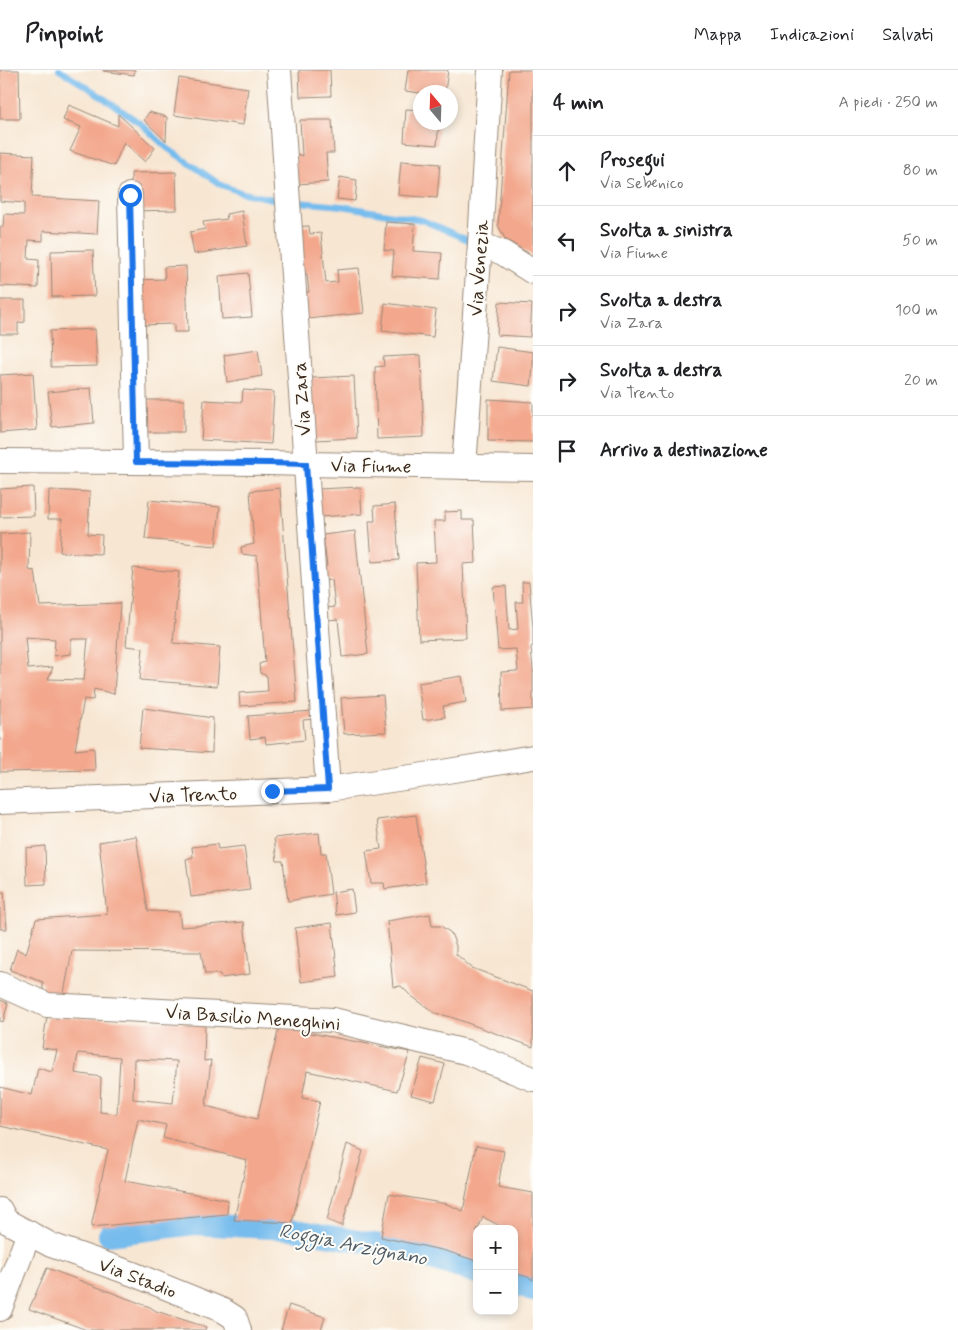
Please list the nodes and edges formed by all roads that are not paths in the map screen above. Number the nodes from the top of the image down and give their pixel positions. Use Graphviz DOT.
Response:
graph roads {
  1 [pos="279,70"];
  2 [pos="490,70"];
  3 [pos="130,195"];
  4 [pos="480,244"];
  5 [pos="533,272"];
  6 [pos="0,461"];
  7 [pos="136,462"];
  8 [pos="306,464"];
  9 [pos="464,467"];
  10 [pos="533,468"];
  11 [pos="533,757"];
  12 [pos="328,789"];
  13 [pos="0,802"];
  14 [pos="0,984"];
  15 [pos="533,1079"];
  16 [pos="0,1210"];
  17 [pos="29,1233"];
  18 [pos="0,1309"];
  19 [pos="239,1330"];
  1 -- 8 [label="street, Via Zara"];
  2 -- 4 [label="street, Via Venezia"];
  3 -- 7 [label="street"];
  4 -- 5 [label="street"];
  4 -- 9 [label="street, Via Venezia"];
  6 -- 7 [label="street, Via Fiume"];
  7 -- 8 [label="street, Via Fiume"];
  8 -- 9 [label="street, Via Fiume"];
  8 -- 12 [label="street, Via Zara"];
  9 -- 10 [label="street, Via Fiume"];
  11 -- 12 [label="street, Via Trento"];
  12 -- 13 [label="street, Via Trento"];
  14 -- 15 [label="street, Via Basilio Meneghini"];
  16 -- 17 [label="street, Via Stadio"];
  17 -- 18 [label="street"];
  17 -- 19 [label="street, Via Stadio"];
}
